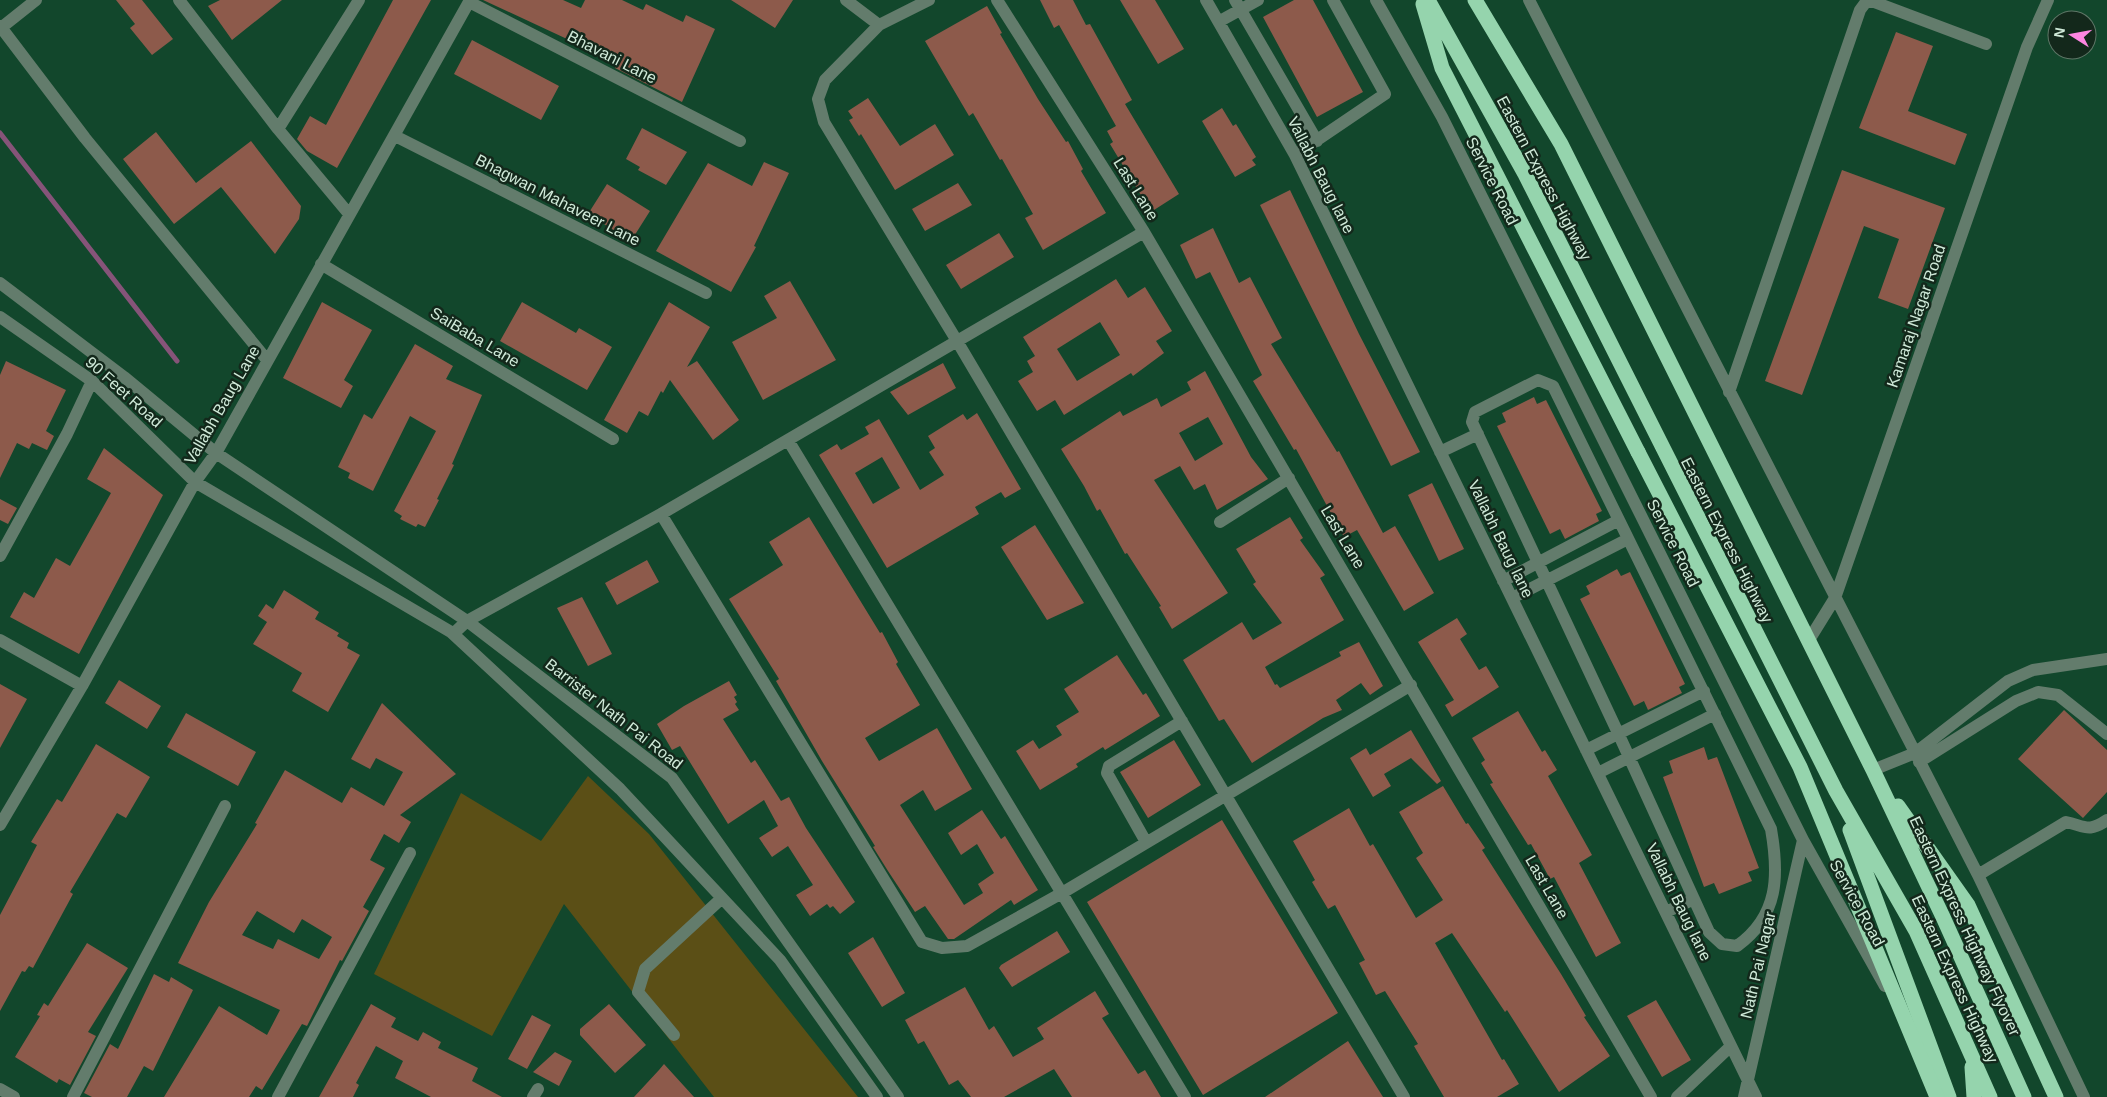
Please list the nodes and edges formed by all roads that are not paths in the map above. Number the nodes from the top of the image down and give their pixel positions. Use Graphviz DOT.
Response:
graph roads {
  1 [pos="36,0"];
  2 [pos="358,0"];
  3 [pos="846,0"];
  4 [pos="929,0"];
  5 [pos="997,0"];
  6 [pos="1206,0"];
  7 [pos="1258,0"];
  8 [pos="1333,0"];
  9 [pos="1376,0"];
  10 [pos="1422,0"];
  11 [pos="1428,0"];
  12 [pos="1475,0"];
  13 [pos="1529,0"];
  14 [pos="2048,0"];
  15 [pos="184,1"];
  16 [pos="470,1"];
  17 [pos="1237,5"];
  18 [pos="1220,21"];
  19 [pos="879,26"];
  20 [pos="1,27"];
  21 [pos="1986,44"];
  22 [pos="278,129"];
  23 [pos="395,136"];
  24 [pos="1317,140"];
  25 [pos="740,141"];
  26 [pos="1295,155"];
  27 [pos="349,214"];
  28 [pos="1144,232"];
  29 [pos="321,264"];
  30 [pos="0,283"];
  31 [pos="706,293"];
  32 [pos="2,323"];
  33 [pos="957,341"];
  34 [pos="267,360"];
  35 [pos="92,381"];
  36 [pos="1729,392"];
  37 [pos="1478,434"];
  38 [pos="613,438"];
  39 [pos="788,440"];
  40 [pos="1440,452"];
  41 [pos="216,453"];
  42 [pos="1289,478"];
  43 [pos="195,482"];
  44 [pos="661,514"];
  45 [pos="1618,520"];
  46 [pos="1220,522"];
  47 [pos="1628,539"];
  48 [pos="0,556"];
  49 [pos="1538,562"];
  50 [pos="1547,580"];
  51 [pos="1503,581"];
  52 [pos="1512,598"];
  53 [pos="1835,598"];
  54 [pos="467,621"];
  55 [pos="453,634"];
  56 [pos="0,640"];
  57 [pos="1808,640"];
  58 [pos="2107,659"];
  59 [pos="1411,685"];
  60 [pos="82,686"];
  61 [pos="1704,691"];
  62 [pos="1715,714"];
  63 [pos="1182,721"];
  64 [pos="2107,734"];
  65 [pos="1619,735"];
  66 [pos="1586,750"];
  67 [pos="1629,757"];
  68 [pos="1917,758"];
  69 [pos="1873,770"];
  70 [pos="1598,773"];
  71 [pos="1836,791"];
  72 [pos="1226,795"];
  73 [pos="225,806"];
  74 [pos="2107,820"];
  75 [pos="0,825"];
  76 [pos="1803,840"];
  77 [pos="1146,842"];
  78 [pos="410,853"];
  79 [pos="1978,875"];
  80 [pos="1062,893"];
  81 [pos="722,898"];
  82 [pos="1694,899"];
  83 [pos="1666,912"];
  84 [pos="674,1035"];
  85 [pos="1731,1046"];
  86 [pos="1972,1056"];
  87 [pos="1748,1081"];
  88 [pos="0,1089"];
  89 [pos="14,1097"];
  90 [pos="73,1097"];
  91 [pos="278,1097"];
  92 [pos="877,1097"];
  93 [pos="898,1097"];
  94 [pos="1185,1097"];
  95 [pos="1404,1097"];
  96 [pos="1651,1097"];
  97 [pos="1677,1097"];
  98 [pos="1744,1097"];
  99 [pos="1756,1097"];
  100 [pos="1937,1097"];
  101 [pos="1948,1097"];
  102 [pos="1974,1097"];
  103 [pos="1990,1097"];
  104 [pos="2024,1097"];
  105 [pos="2056,1097"];
  106 [pos="2084,1097"];
  1 -- 20 [label="street"];
  2 -- 22 [label="street"];
  3 -- 19 [label="street"];
  4 -- 19 [label="street"];
  5 -- 28 [label="street, Last Lane"];
  6 -- 18 [label="street, Vallabh Baug lane"];
  7 -- 17 [label="street"];
  8 -- 24 [label="street"];
  9 -- 76 [label="street, Service Road"];
  10 -- 100 [label="highway, bridge"];
  11 -- 71 [label="highway, Eastern Express Highway"];
  12 -- 57 [label="highway, Eastern Express Highway"];
  13 -- 36 [label="street"];
  14 -- 53 [label="street, Kamaraj Nagar Road"];
  15 -- 22 [label="street"];
  16 -- 23 [label="street, Vallabh Baug Lane"];
  16 -- 25 [label="street, Bhavani Lane"];
  17 -- 18 [label="street"];
  17 -- 24 [label="street"];
  18 -- 26 [label="street, Vallabh Baug lane"];
  19 -- 33 [label="street"];
  20 -- 34 [label="street"];
  21 -- 36 [label="street"];
  22 -- 27 [label="street"];
  23 -- 27 [label="street, Vallabh Baug Lane"];
  23 -- 31 [label="street, Bhagwan Mahaveer Lane"];
  24 -- 26 [label="street"];
  26 -- 40 [label="street, Vallabh Baug lane"];
  27 -- 29 [label="street, Vallabh Baug Lane"];
  28 -- 33 [label="street"];
  28 -- 42 [label="street, Last Lane"];
  29 -- 34 [label="street, Vallabh Baug Lane"];
  29 -- 38 [label="street, SaiBaba Lane"];
  30 -- 41 [label="street, Barrister Nath Pai Road"];
  32 -- 35 [label="street, 90 Feet Road"];
  33 -- 39 [label="street"];
  33 -- 63 [label="street"];
  34 -- 41 [label="street, Vallabh Baug Lane"];
  35 -- 43 [label="street, 90 Feet Road"];
  35 -- 48 [label="street"];
  36 -- 53 [label="street"];
  37 -- 40 [label="street"];
  37 -- 45 [label="street"];
  37 -- 49 [label="street"];
  39 -- 44 [label="street"];
  39 -- 80 [label="street"];
  40 -- 51 [label="street, Vallabh Baug lane"];
  41 -- 43 [label="street, Vallabh Baug Lane"];
  41 -- 54 [label="street, Barrister Nath Pai Road"];
  42 -- 46 [label="street"];
  42 -- 59 [label="street, Last Lane"];
  43 -- 55 [label="street, 90 Feet Road"];
  43 -- 60 [label="street, Vallabh Baug Lane"];
  44 -- 54 [label="street"];
  44 -- 80 [label="street"];
  45 -- 47 [label="street"];
  45 -- 49 [label="street"];
  47 -- 50 [label="street"];
  47 -- 61 [label="street"];
  49 -- 50 [label="street"];
  49 -- 51 [label="street"];
  50 -- 52 [label="street"];
  50 -- 65 [label="street"];
  51 -- 52 [label="street, Vallabh Baug lane"];
  52 -- 66 [label="street, Vallabh Baug lane"];
  53 -- 57 [label="street, Kamaraj Nagar Road"];
  53 -- 68 [label="street"];
  54 -- 55 [label="street"];
  54 -- 93 [label="street, Barrister Nath Pai Road"];
  55 -- 81 [label="street, 90 Feet Road"];
  56 -- 60 [label="street"];
  57 -- 69 [label="highway, Eastern Express Highway"];
  58 -- 68 [label="street"];
  59 -- 72 [label="street"];
  59 -- 96 [label="street, Last Lane"];
  60 -- 75 [label="street, Vallabh Baug Lane"];
  61 -- 62 [label="street"];
  61 -- 65 [label="street"];
  62 -- 67 [label="street"];
  62 -- 82 [label="street"];
  63 -- 72 [label="street"];
  63 -- 77 [label="street"];
  64 -- 68 [label="street"];
  65 -- 66 [label="street"];
  65 -- 67 [label="street"];
  66 -- 70 [label="street, Vallabh Baug lane"];
  67 -- 70 [label="street"];
  67 -- 82 [label="street"];
  68 -- 69 [label="street"];
  68 -- 79 [label="street"];
  69 -- 104 [label="highway, Eastern Express Highway Flyover"];
  69 -- 105 [label="highway"];
  70 -- 83 [label="street, Vallabh Baug lane"];
  71 -- 86 [label="highway, Eastern Express Highway"];
  71 -- 101 [label="highway"];
  72 -- 77 [label="street"];
  72 -- 95 [label="street"];
  73 -- 90 [label="street"];
  74 -- 79 [label="street"];
  76 -- 87 [label="street, Nath Pai Nagar"];
  76 -- 101 [label="street, Service Road"];
  77 -- 80 [label="street"];
  78 -- 91 [label="street"];
  79 -- 106 [label="street"];
  80 -- 94 [label="street"];
  81 -- 84 [label="street"];
  81 -- 92 [label="street, 90 Feet Road"];
  82 -- 83 [label="street"];
  83 -- 85 [label="street, Vallabh Baug lane"];
  85 -- 87 [label="street, Vallabh Baug lane"];
  85 -- 97 [label="street"];
  86 -- 102 [label="highway"];
  86 -- 103 [label="highway, Eastern Express Highway"];
  87 -- 98 [label="street, Nath Pai Nagar"];
  87 -- 99 [label="street, Vallabh Baug lane"];
  88 -- 89 [label="street"];
}
